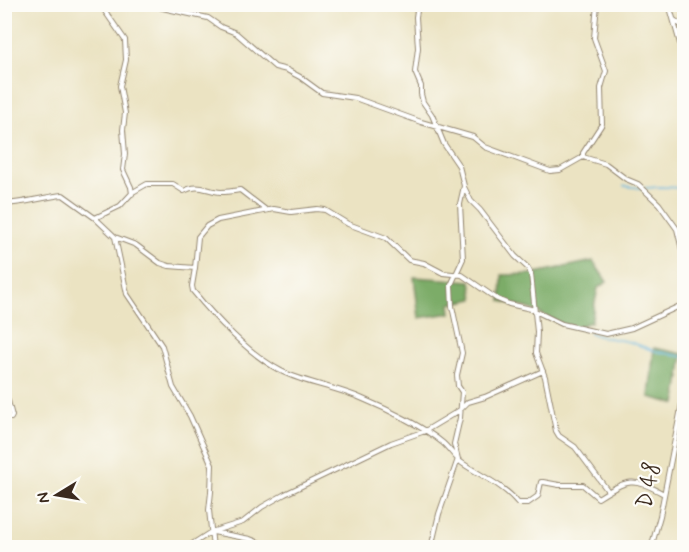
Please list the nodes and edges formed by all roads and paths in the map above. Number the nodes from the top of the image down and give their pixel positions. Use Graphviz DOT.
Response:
graph roads {
  1 [pos="100,4"];
  2 [pos="148,4"];
  3 [pos="417,4"];
  4 [pos="597,4"];
  5 [pos="669,4"];
  6 [pos="168,7"];
  7 [pos="673,20"];
  8 [pos="684,27"];
  9 [pos="684,58"];
  10 [pos="437,127"];
  11 [pos="583,157"];
  12 [pos="464,186"];
  13 [pos="132,195"];
  14 [pos="4,204"];
  15 [pos="266,210"];
  16 [pos="95,218"];
  17 [pos="115,237"];
  18 [pos="684,258"];
  19 [pos="195,268"];
  20 [pos="457,275"];
  21 [pos="684,304"];
  22 [pos="534,310"];
  23 [pos="543,371"];
  24 [pos="684,393"];
  25 [pos="5,396"];
  26 [pos="460,410"];
  27 [pos="4,416"];
  28 [pos="425,431"];
  29 [pos="458,459"];
  30 [pos="608,491"];
  31 [pos="664,494"];
  32 [pos="211,532"];
  33 [pos="4,542"];
  34 [pos="7,548"];
  35 [pos="186,548"];
  36 [pos="213,548"];
  37 [pos="273,548"];
  38 [pos="431,548"];
  39 [pos="651,548"];
  1 -- 13 [label="street"];
  2 -- 6 [label="street"];
  3 -- 10 [label="street"];
  4 -- 11 [label="street"];
  5 -- 7 [label="street"];
  6 -- 10 [label="street"];
  7 -- 8 [label="street"];
  7 -- 9 [label="street"];
  10 -- 11 [label="street"];
  10 -- 12 [label="street"];
  11 -- 18 [label="street"];
  12 -- 20 [label="street"];
  12 -- 22 [label="street"];
  13 -- 15 [label="street"];
  13 -- 16 [label="street"];
  14 -- 16 [label="street"];
  15 -- 19 [label="street"];
  15 -- 20 [label="street"];
  16 -- 17 [label="street"];
  17 -- 19 [label="street"];
  17 -- 32 [label="street"];
  19 -- 28 [label="street"];
  20 -- 22 [label="street"];
  20 -- 26 [label="street"];
  21 -- 22 [label="street"];
  22 -- 23 [label="street"];
  23 -- 26 [label="street"];
  23 -- 30 [label="street"];
  24 -- 31 [label="street, D 48"];
  25 -- 27 [label="street"];
  26 -- 28 [label="street"];
  26 -- 29 [label="street"];
  28 -- 29 [label="street"];
  28 -- 32 [label="street"];
  29 -- 30 [label="street"];
  29 -- 38 [label="street"];
  30 -- 31 [label="street"];
  31 -- 39 [label="street, D 48"];
  32 -- 35 [label="street"];
  32 -- 36 [label="street"];
  32 -- 37 [label="street"];
  33 -- 34 [label="street"];
}
